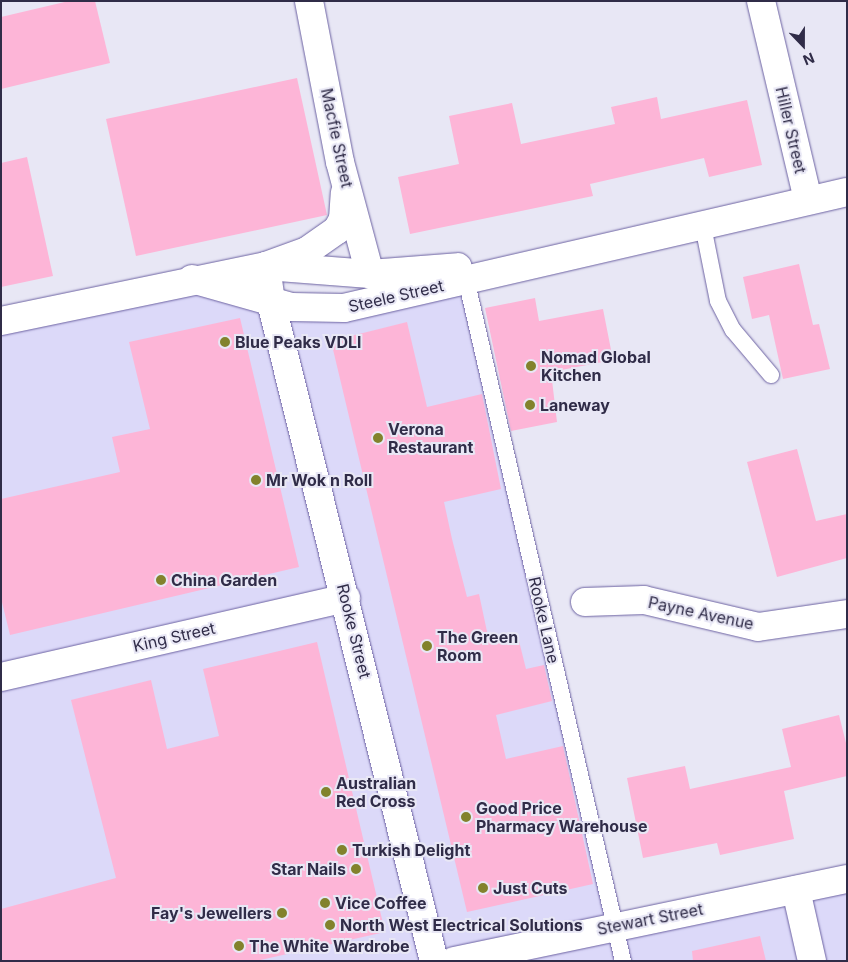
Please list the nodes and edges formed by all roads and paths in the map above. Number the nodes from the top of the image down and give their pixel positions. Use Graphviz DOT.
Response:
graph roads {
  1 [pos="309,1"];
  2 [pos="761,1"];
  3 [pos="345,179"];
  4 [pos="847,192"];
  5 [pos="808,200"];
  6 [pos="703,226"];
  7 [pos="600,247"];
  8 [pos="266,266"];
  9 [pos="370,274"];
  10 [pos="192,279"];
  11 [pos="466,279"];
  12 [pos="271,302"];
  13 [pos="1,321"];
  14 [pos="771,375"];
  15 [pos="346,598"];
  16 [pos="585,602"];
  17 [pos="847,614"];
  18 [pos="1,677"];
  19 [pos="847,879"];
  20 [pos="796,890"];
  21 [pos="615,926"];
  22 [pos="434,961"];
  23 [pos="454,961"];
  24 [pos="623,961"];
  25 [pos="812,961"];
  1 -- 3 [label="street, Macfie Street"];
  2 -- 5 [label="street, Hiller Street"];
  3 -- 8 [label="street"];
  3 -- 9 [label="street, Macfie Street"];
  4 -- 5 [label="street, Steele Street"];
  5 -- 6 [label="street, Steele Street"];
  6 -- 7 [label="street, Steele Street"];
  6 -- 14 [label="lane"];
  7 -- 9 [label="street, Steele Street"];
  7 -- 11 [label="street, Steele Street"];
  8 -- 9 [label="street, Steele Street"];
  8 -- 10 [label="street, Steele Street"];
  8 -- 12 [label="street, Rooke Street"];
  10 -- 12 [label="street, Steele Street"];
  10 -- 13 [label="street, Steele Street"];
  11 -- 12 [label="street, Steele Street"];
  11 -- 21 [label="lane, Rooke Lane"];
  12 -- 15 [label="street, Rooke Street"];
  15 -- 18 [label="street, King Street"];
  15 -- 22 [label="street, Rooke Street"];
  16 -- 17 [label="street, Payne Avenue"];
  19 -- 20 [label="street, Stewart Street"];
  20 -- 21 [label="street, Stewart Street"];
  20 -- 25 [label="street"];
  21 -- 23 [label="street, Stewart Street"];
  21 -- 24 [label="lane, Rooke Lane"];
}
